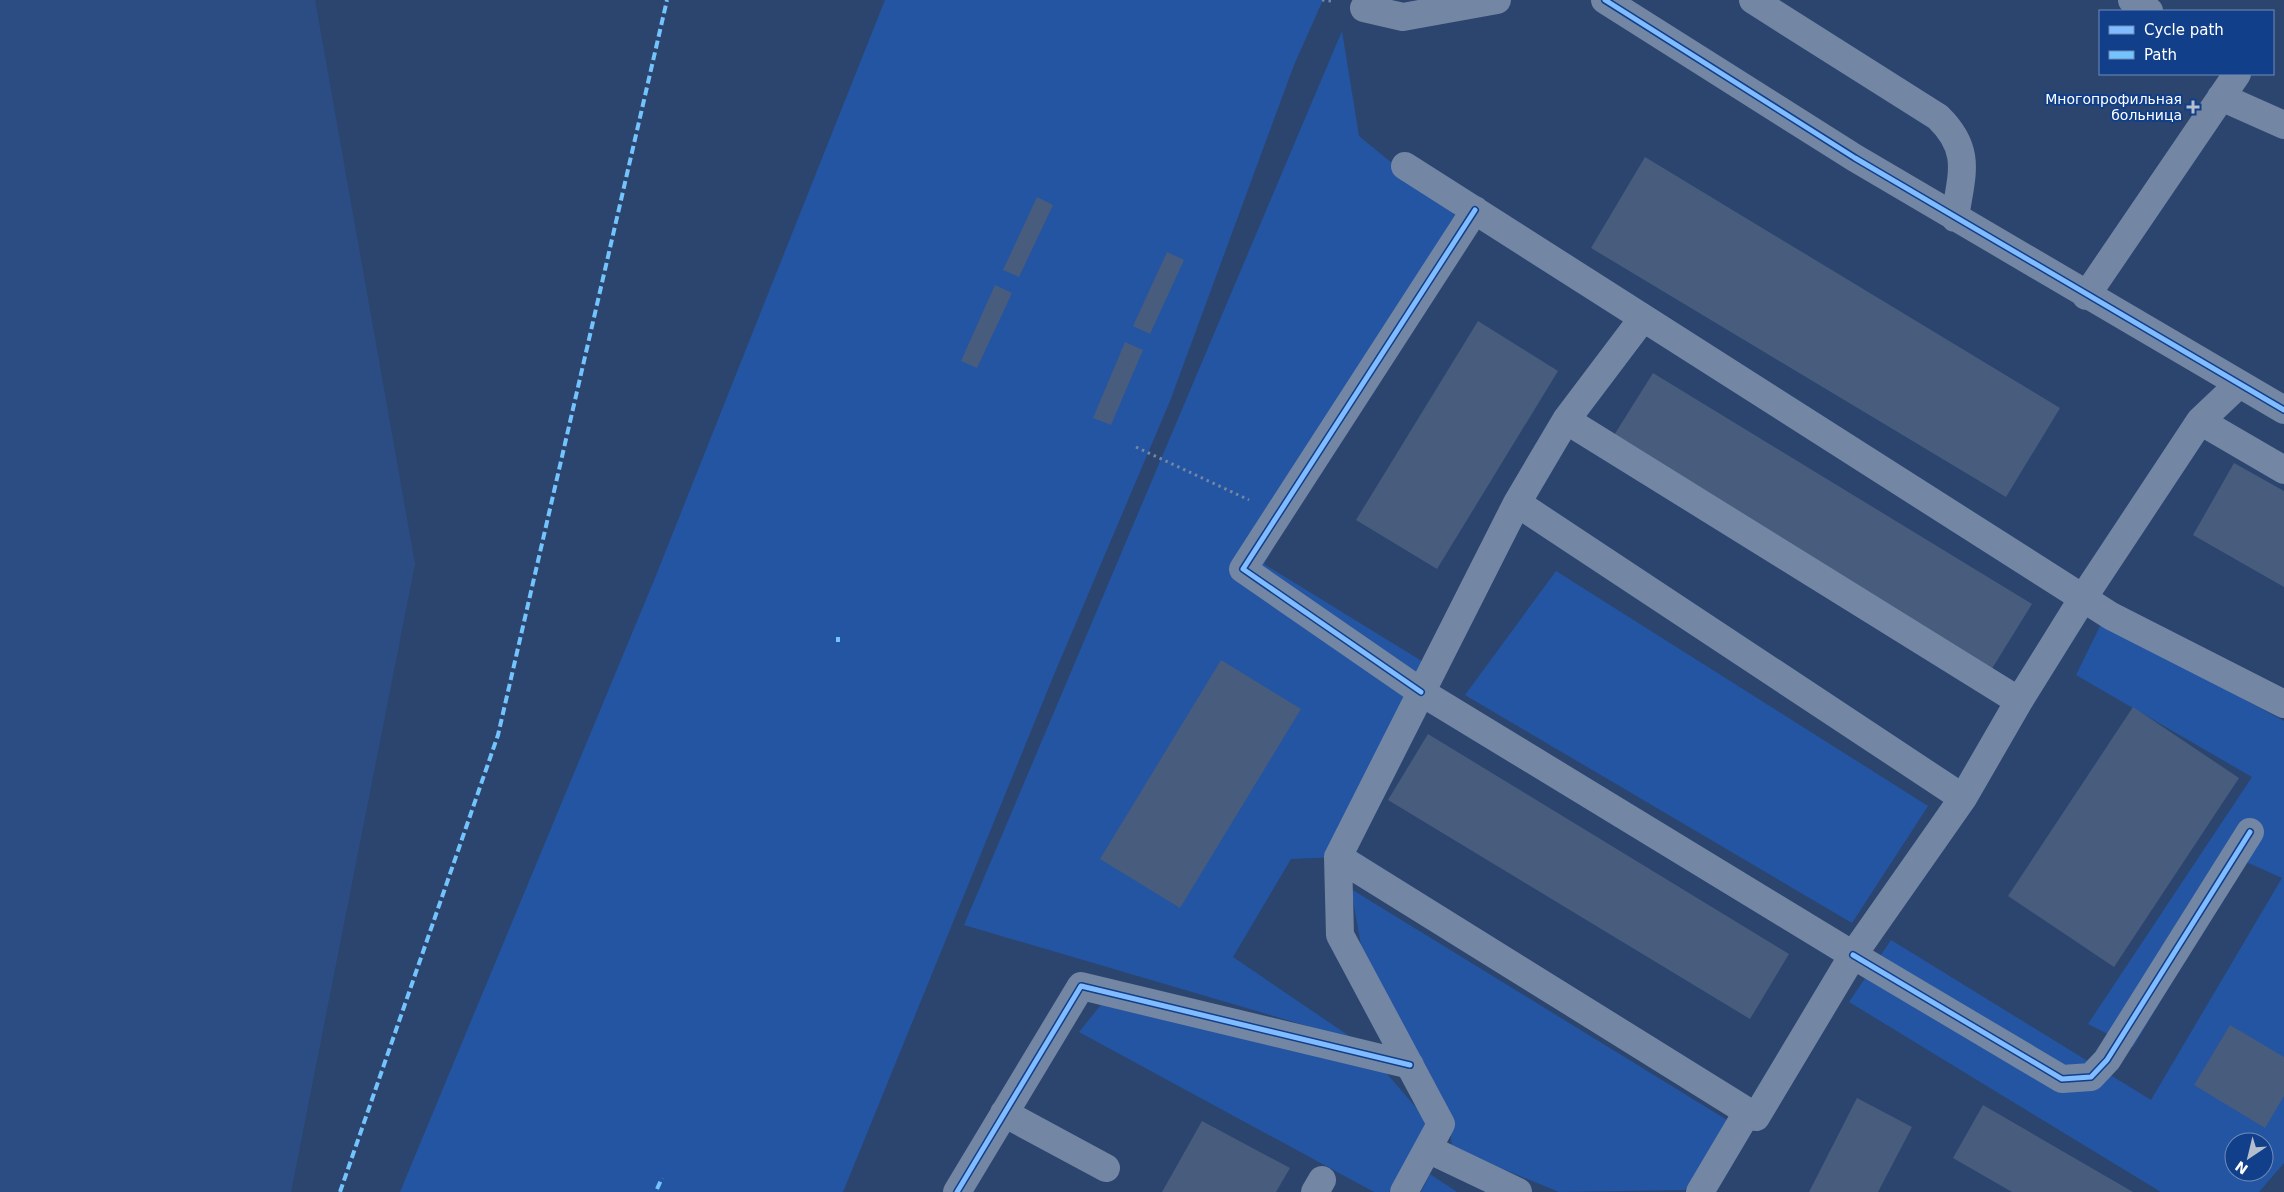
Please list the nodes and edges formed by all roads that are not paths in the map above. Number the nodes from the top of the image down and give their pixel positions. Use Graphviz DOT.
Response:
graph roads {
  1 [pos="1497,0"];
  2 [pos="1604,0"];
  3 [pos="1753,0"];
  4 [pos="2132,0"];
  5 [pos="1364,8"];
  6 [pos="2147,10"];
  7 [pos="2236,75"];
  8 [pos="2221,97"];
  9 [pos="2284,125"];
  10 [pos="1405,166"];
  11 [pos="1475,210"];
  12 [pos="1956,218"];
  13 [pos="2086,296"];
  14 [pos="1643,318"];
  15 [pos="2238,385"];
  16 [pos="2284,410"];
  17 [pos="1566,420"];
  18 [pos="2200,422"];
  19 [pos="2284,470"];
  20 [pos="1517,503"];
  21 [pos="2083,598"];
  22 [pos="1421,692"];
  23 [pos="2019,701"];
  24 [pos="2284,704"];
  25 [pos="1963,798"];
  26 [pos="2250,832"];
  27 [pos="1338,857"];
  28 [pos="1853,955"];
  29 [pos="1410,1065"];
  30 [pos="1748,1111"];
  31 [pos="1004,1113"];
  32 [pos="1428,1149"];
  33 [pos="1106,1168"];
  34 [pos="957,1192"];
  35 [pos="1404,1192"];
  36 [pos="1518,1192"];
  37 [pos="1700,1192"];
  1 -- 5 [label="street"];
  2 -- 12 [label="street"];
  3 -- 12 [label="street"];
  4 -- 6 [label="street"];
  7 -- 8 [label="street"];
  8 -- 9 [label="street"];
  8 -- 13 [label="street"];
  10 -- 11 [label="street"];
  11 -- 14 [label="street"];
  11 -- 22 [label="street"];
  12 -- 13 [label="street"];
  13 -- 15 [label="street"];
  14 -- 17 [label="street"];
  14 -- 21 [label="street"];
  15 -- 16 [label="street"];
  15 -- 18 [label="street"];
  17 -- 20 [label="street"];
  17 -- 23 [label="street"];
  18 -- 19 [label="street"];
  18 -- 21 [label="street"];
  20 -- 22 [label="street"];
  20 -- 25 [label="street"];
  21 -- 23 [label="street"];
  21 -- 24 [label="street"];
  22 -- 27 [label="street"];
  22 -- 28 [label="street"];
  23 -- 25 [label="street"];
  25 -- 28 [label="street"];
  26 -- 28 [label="street"];
  27 -- 29 [label="street"];
  27 -- 30 [label="street"];
  28 -- 30 [label="street"];
  29 -- 31 [label="street"];
  29 -- 32 [label="street"];
  30 -- 37 [label="street"];
  31 -- 33 [label="street"];
  31 -- 34 [label="street"];
  32 -- 35 [label="street"];
  32 -- 36 [label="street"];
}
